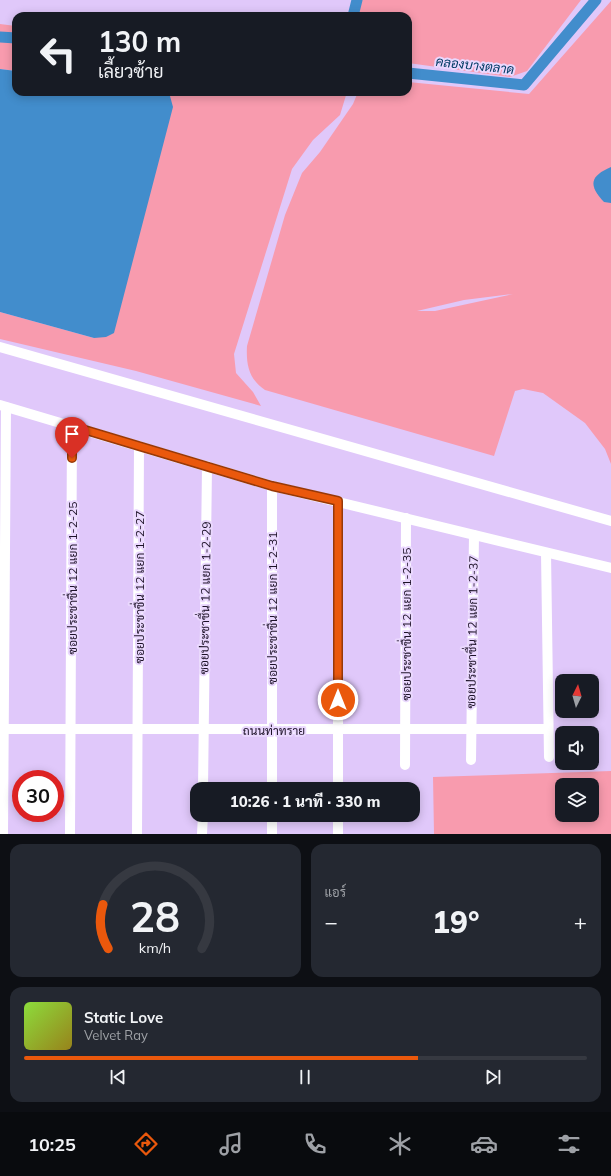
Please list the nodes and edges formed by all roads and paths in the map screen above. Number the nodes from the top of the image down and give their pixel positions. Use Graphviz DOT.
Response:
graph roads {
  1 [pos="0,347"];
  2 [pos="3,406"];
  3 [pos="72,426"];
  4 [pos="140,446"];
  5 [pos="207,466"];
  6 [pos="272,486"];
  7 [pos="338,501"];
  8 [pos="406,518"];
  9 [pos="611,521"];
  10 [pos="474,535"];
  11 [pos="546,553"];
  12 [pos="611,568"];
  13 [pos="138,728"];
  14 [pos="2,729"];
  15 [pos="71,729"];
  16 [pos="204,729"];
  17 [pos="471,729"];
  18 [pos="548,729"];
  19 [pos="272,730"];
  20 [pos="339,730"];
  21 [pos="406,730"];
  22 [pos="549,757"];
  23 [pos="471,760"];
  24 [pos="405,765"];
  25 [pos="203,782"];
  26 [pos="272,782"];
  27 [pos="338,782"];
  28 [pos="203,822"];
  29 [pos="272,822"];
  30 [pos="338,822"];
  31 [pos="3,834"];
  32 [pos="70,834"];
  33 [pos="137,834"];
  34 [pos="202,834"];
  35 [pos="272,834"];
  36 [pos="338,834"];
  1 -- 9 [label="street"];
  2 -- 3 [label="street"];
  2 -- 14 [label="street"];
  3 -- 4 [label="street"];
  3 -- 15 [label="street, ซอยประชาชื่น 12 แยก 1-2-25"];
  4 -- 5 [label="street"];
  4 -- 13 [label="street, ซอยประชาชื่น 12 แยก 1-2-27"];
  5 -- 6 [label="street"];
  5 -- 16 [label="street, ซอยประชาชื่น 12 แยก 1-2-29"];
  6 -- 7 [label="street"];
  6 -- 19 [label="street, ซอยประชาชื่น 12 แยก 1-2-31"];
  7 -- 8 [label="street"];
  7 -- 20 [label="street"];
  8 -- 10 [label="street"];
  8 -- 21 [label="street, ซอยประชาชื่น 12 แยก 1-2-35"];
  10 -- 11 [label="street"];
  10 -- 17 [label="street, ซอยประชาชื่น 12 แยก 1-2-37"];
  11 -- 12 [label="street"];
  11 -- 18 [label="street"];
  13 -- 15 [label="street, ถนนท่าทราย"];
  13 -- 16 [label="street, ถนนท่าทราย"];
  13 -- 33 [label="street, ซอยประชาชื่น 12 แยก 1-2-27"];
  14 -- 15 [label="street, ถนนท่าทราย"];
  14 -- 31 [label="street"];
  15 -- 32 [label="street, ซอยประชาชื่น 12 แยก 1-2-25"];
  16 -- 19 [label="street, ถนนท่าทราย"];
  16 -- 25 [label="street, ซอยประชาชื่น 12 แยก 1-2-29"];
  17 -- 18 [label="street, ถนนท่าทราย"];
  17 -- 21 [label="street, ถนนท่าทราย"];
  17 -- 23 [label="street, ซอยประชาชื่น 12 แยก 1-2-37"];
  18 -- 22 [label="street"];
  19 -- 20 [label="street, ถนนท่าทราย"];
  19 -- 26 [label="street, ซอยประชาชื่น 12 แยก 1-2-31"];
  20 -- 21 [label="street, ถนนท่าทราย"];
  20 -- 27 [label="street"];
  21 -- 24 [label="street, ซอยประชาชื่น 12 แยก 1-2-35"];
  28 -- 34 [label="street"];
  29 -- 35 [label="street"];
  30 -- 36 [label="street"];
}
